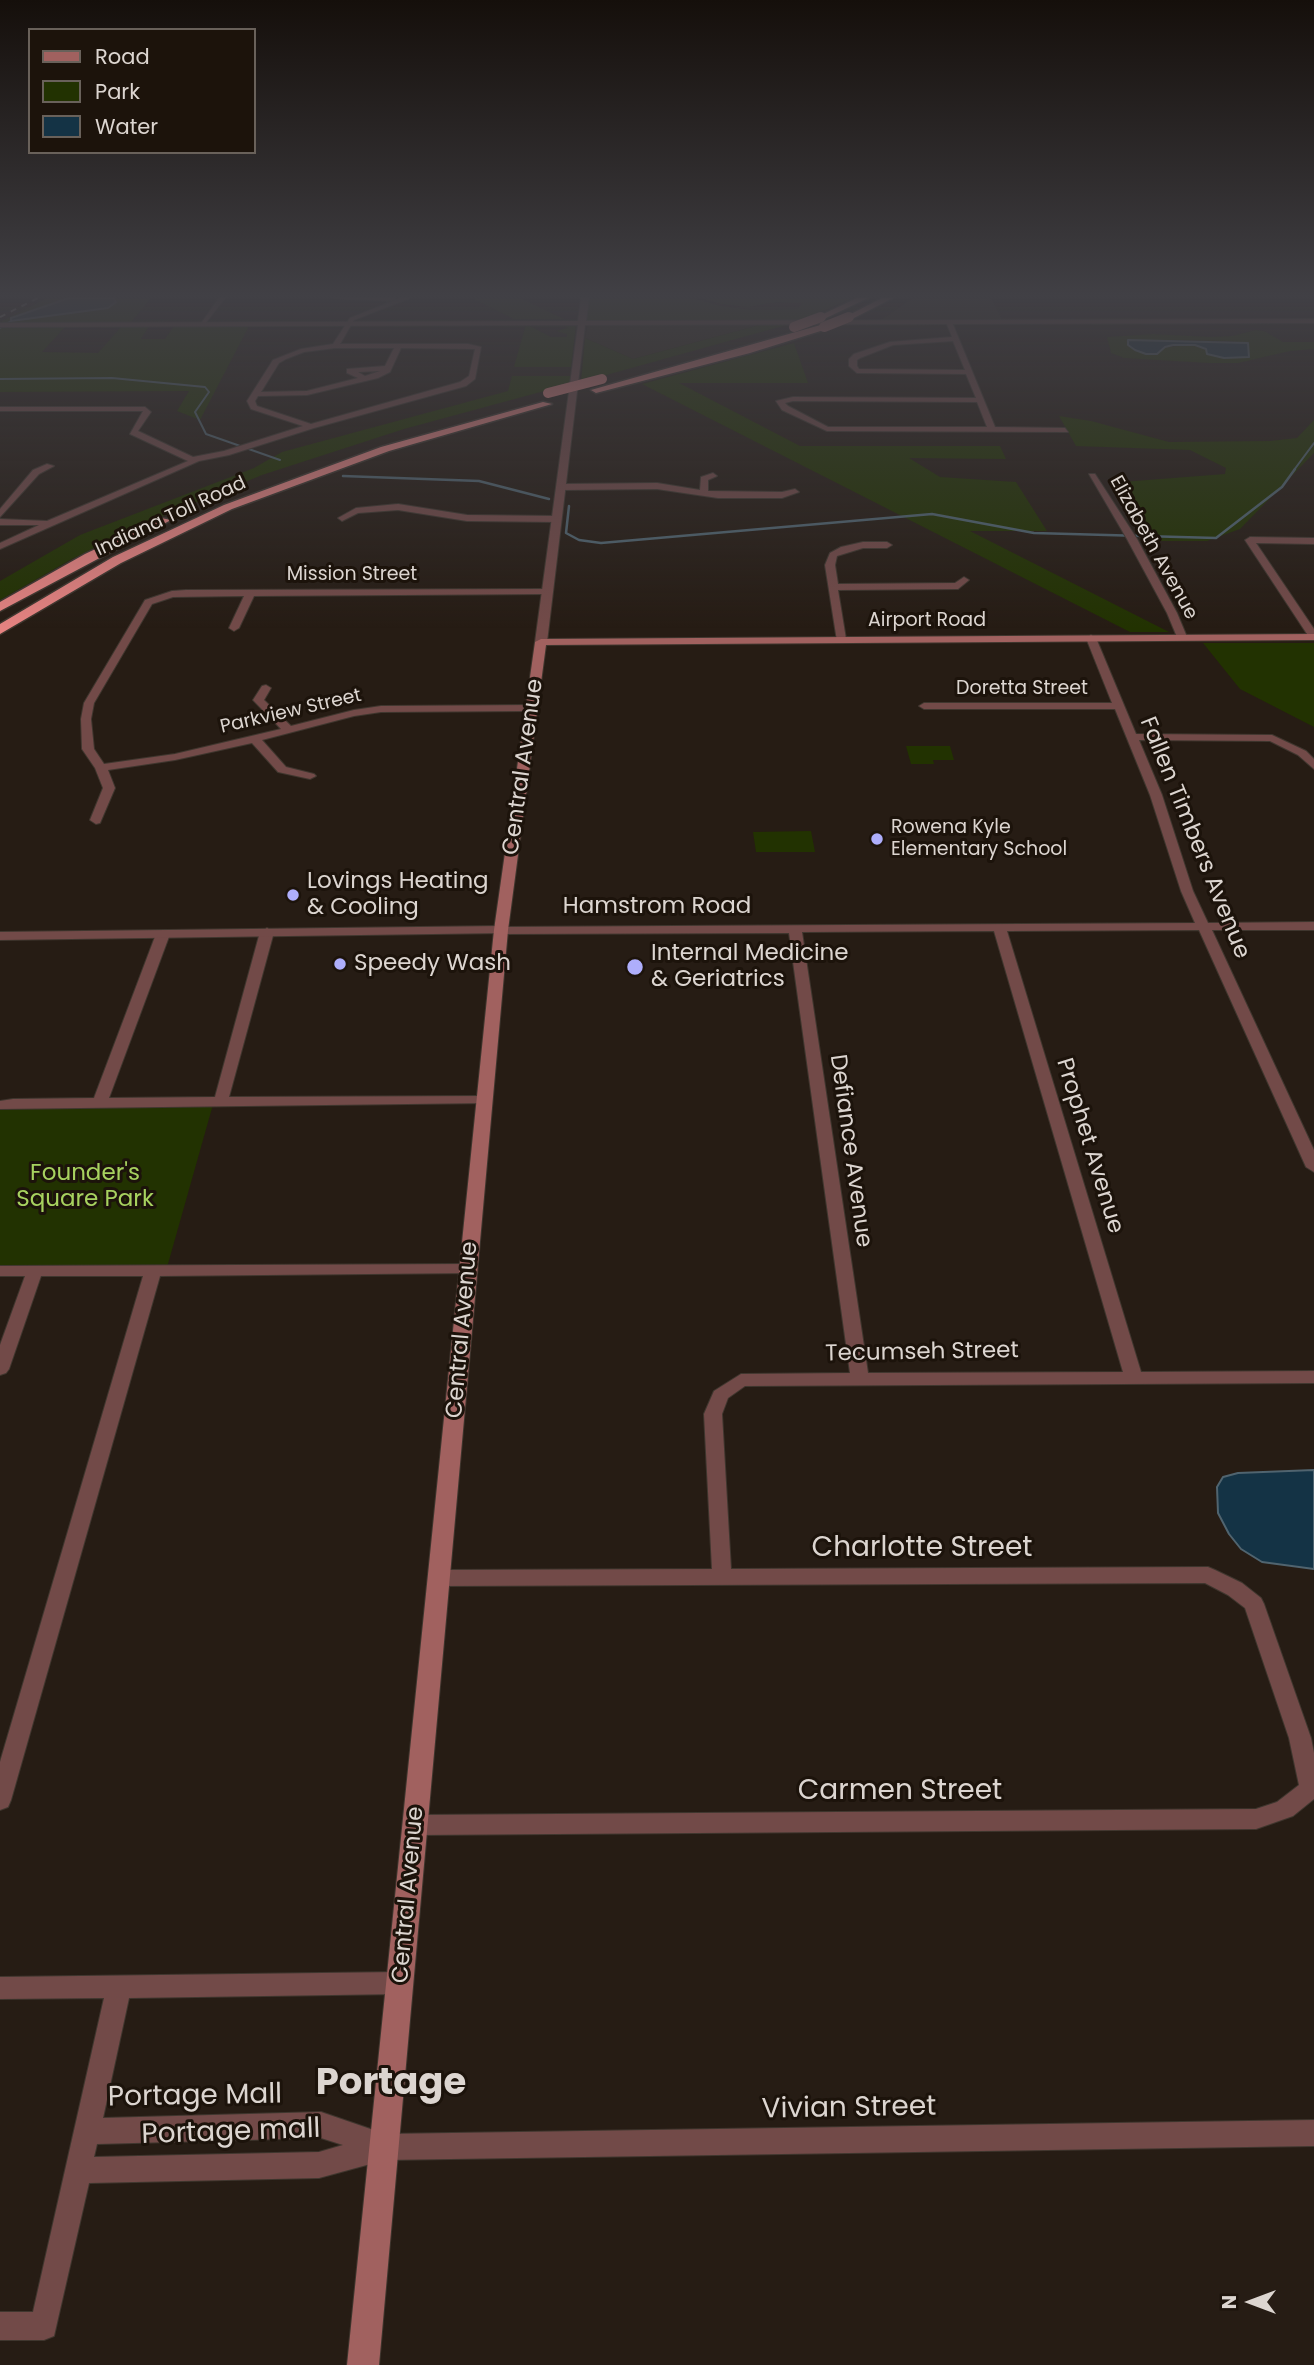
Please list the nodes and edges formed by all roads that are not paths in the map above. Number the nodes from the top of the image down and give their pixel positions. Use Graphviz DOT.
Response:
graph roads {
  1 [pos="258,408"];
  2 [pos="375,408"];
  3 [pos="501,408"];
  4 [pos="514,408"];
  5 [pos="572,408"];
  6 [pos="786,408"];
  7 [pos="983,408"];
  8 [pos="0,409"];
  9 [pos="88,409"];
  10 [pos="311,426"];
  11 [pos="992,429"];
  12 [pos="1065,429"];
  13 [pos="324,458"];
  14 [pos="195,459"];
  15 [pos="50,466"];
  16 [pos="713,476"];
  17 [pos="1092,476"];
  18 [pos="562,487"];
  19 [pos="236,490"];
  20 [pos="795,492"];
  21 [pos="704,494"];
  22 [pos="214,499"];
  23 [pos="180,513"];
  24 [pos="0,514"];
  25 [pos="342,518"];
  26 [pos="557,519"];
  27 [pos="0,522"];
  28 [pos="50,522"];
  29 [pos="1314,541"];
  30 [pos="887,545"];
  31 [pos="0,546"];
  32 [pos="964,580"];
  33 [pos="833,587"];
  34 [pos="546,592"];
  35 [pos="250,593"];
  36 [pos="0,607"];
  37 [pos="234,628"];
  38 [pos="0,630"];
  39 [pos="1182,637"];
  40 [pos="1314,637"];
  41 [pos="1091,638"];
  42 [pos="841,639"];
  43 [pos="541,642"];
  44 [pos="266,688"];
  45 [pos="924,706"];
  46 [pos="1119,706"];
  47 [pos="533,708"];
  48 [pos="287,729"];
  49 [pos="1130,737"];
  50 [pos="255,739"];
  51 [pos="1314,766"];
  52 [pos="101,768"];
  53 [pos="310,776"];
  54 [pos="96,820"];
  55 [pos="1314,926"];
  56 [pos="1204,927"];
  57 [pos="1000,929"];
  58 [pos="501,930"];
  59 [pos="795,930"];
  60 [pos="267,932"];
  61 [pos="163,934"];
  62 [pos="0,936"];
  63 [pos="485,1100"];
  64 [pos="221,1101"];
  65 [pos="100,1102"];
  66 [pos="0,1105"];
  67 [pos="1314,1167"];
  68 [pos="468,1269"];
  69 [pos="153,1270"];
  70 [pos="0,1271"];
  71 [pos="36,1271"];
  72 [pos="0,1369"];
  73 [pos="1133,1376"];
  74 [pos="1314,1377"];
  75 [pos="860,1378"];
  76 [pos="439,1578"];
  77 [pos="722,1578"];
  78 [pos="1307,1738"];
  79 [pos="0,1800"];
  80 [pos="416,1825"];
  81 [pos="401,1983"];
  82 [pos="119,1987"];
  83 [pos="0,1988"];
  84 [pos="87,2131"];
  85 [pos="1314,2133"];
  86 [pos="385,2147"];
  87 [pos="78,2170"];
  88 [pos="0,2326"];
  89 [pos="363,2365"];
  1 -- 10 [label="street"];
  2 -- 10 [label="street"];
  3 -- 13 [label="highway, Indiana Toll Road"];
  4 -- 38 [label="highway, Indiana Toll Road"];
  5 -- 18 [label="street, Central Avenue"];
  6 -- 11 [label="street"];
  7 -- 11 [label="street"];
  8 -- 9 [label="street"];
  9 -- 14 [label="street"];
  10 -- 14 [label="street"];
  11 -- 12 [label="street"];
  14 -- 28 [label="street"];
  15 -- 24 [label="street"];
  16 -- 21 [label="street"];
  17 -- 39 [label="street, Elizabeth Avenue"];
  18 -- 21 [label="street"];
  18 -- 26 [label="street, Central Avenue"];
  19 -- 22 [label="highway, Indiana Toll Road"];
  20 -- 21 [label="street"];
  23 -- 36 [label="highway, Indiana Toll Road"];
  25 -- 26 [label="street"];
  26 -- 34 [label="street, Central Avenue"];
  27 -- 28 [label="street"];
  28 -- 31 [label="street"];
  29 -- 40 [label="street"];
  30 -- 33 [label="street"];
  32 -- 33 [label="street"];
  33 -- 42 [label="street"];
  34 -- 35 [label="street, Mission Street"];
  34 -- 43 [label="street, Central Avenue"];
  35 -- 37 [label="street"];
  35 -- 52 [label="street, Mission Street"];
  39 -- 40 [label="main road, Airport Road"];
  39 -- 41 [label="main road, Airport Road"];
  41 -- 42 [label="main road, Airport Road"];
  41 -- 46 [label="street, Fallen Timbers Avenue"];
  42 -- 43 [label="main road, Airport Road"];
  43 -- 47 [label="main road, Central Avenue"];
  44 -- 48 [label="street"];
  45 -- 46 [label="street, Doretta Street"];
  46 -- 49 [label="street, Fallen Timbers Avenue"];
  47 -- 48 [label="street, Parkview Street"];
  47 -- 58 [label="main road, Central Avenue"];
  48 -- 50 [label="street, Parkview Street"];
  49 -- 51 [label="street"];
  49 -- 56 [label="street, Fallen Timbers Avenue"];
  50 -- 52 [label="street, Parkview Street"];
  50 -- 53 [label="street"];
  52 -- 54 [label="street"];
  55 -- 56 [label="street, Hamstrom Road"];
  56 -- 57 [label="street, Hamstrom Road"];
  56 -- 67 [label="street, Fallen Timbers Avenue"];
  57 -- 59 [label="street, Hamstrom Road"];
  57 -- 73 [label="street, Prophet Avenue"];
  58 -- 59 [label="street, Hamstrom Road"];
  58 -- 60 [label="street, Hamstrom Road"];
  58 -- 63 [label="main road, Central Avenue"];
  59 -- 75 [label="street, Defiance Avenue"];
  60 -- 61 [label="street, Hamstrom Road"];
  60 -- 64 [label="street"];
  61 -- 62 [label="street, Hamstrom Road"];
  61 -- 65 [label="street"];
  63 -- 64 [label="street"];
  63 -- 68 [label="main road, Central Avenue"];
  64 -- 65 [label="street"];
  65 -- 66 [label="street"];
  68 -- 69 [label="street"];
  68 -- 76 [label="main road, Central Avenue"];
  69 -- 71 [label="street"];
  69 -- 79 [label="street"];
  70 -- 71 [label="street"];
  71 -- 72 [label="street"];
  73 -- 74 [label="street, Tecumseh Street"];
  73 -- 75 [label="street, Tecumseh Street"];
  75 -- 77 [label="street, Tecumseh Street"];
  76 -- 77 [label="street, Charlotte Street"];
  76 -- 80 [label="main road, Central Avenue"];
  77 -- 78 [label="street, Charlotte Street"];
  78 -- 80 [label="street, Carmen Street"];
  80 -- 81 [label="main road, Central Avenue"];
  81 -- 82 [label="street"];
  81 -- 86 [label="main road, Central Avenue"];
  82 -- 83 [label="street"];
  82 -- 84 [label="street"];
  84 -- 86 [label="street, Portage Mall"];
  84 -- 87 [label="street"];
  85 -- 86 [label="street, Vivian Street"];
  86 -- 87 [label="street, Portage mall"];
  86 -- 89 [label="main road, Central Avenue"];
  87 -- 88 [label="street"];
}
